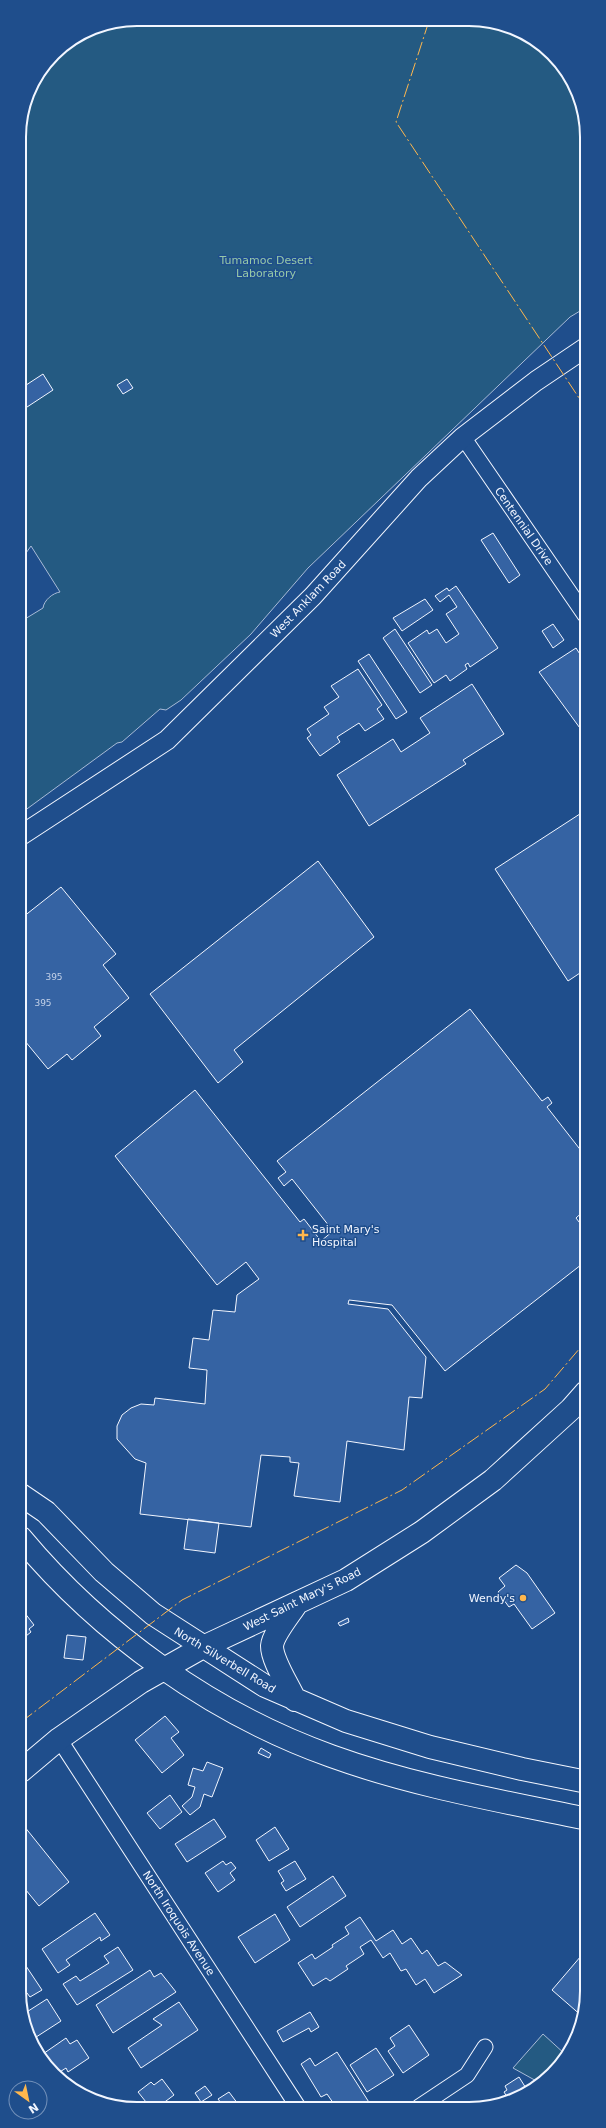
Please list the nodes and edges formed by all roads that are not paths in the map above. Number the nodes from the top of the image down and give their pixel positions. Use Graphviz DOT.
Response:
graph roads {
  1 [pos="580,351"];
  2 [pos="463,437"];
  3 [pos="580,608"];
  4 [pos="26,832"];
  5 [pos="580,1399"];
  6 [pos="26,1498"];
  7 [pos="26,1544"];
  8 [pos="298,1603"];
  9 [pos="203,1647"];
  10 [pos="165,1668"];
  11 [pos="295,1700"];
  12 [pos="59,1739"];
  13 [pos="26,1767"];
  14 [pos="580,1781"];
  15 [pos="580,1817"];
  16 [pos="485,2047"];
  17 [pos="295,2102"];
  18 [pos="426,2102"];
  1 -- 2 [label="street, West Anklam Road"];
  2 -- 3 [label="street, Centennial Drive"];
  2 -- 4 [label="street, West Anklam Road"];
  5 -- 8 [label="main road, West Saint Mary's Road"];
  6 -- 9 [label="main road, North Silverbell Road"];
  7 -- 10 [label="main road"];
  8 -- 9 [label="main road, West Saint Mary's Road"];
  8 -- 11 [label="main road"];
  9 -- 10 [label="main road, West Saint Mary's Road"];
  9 -- 11 [label="main road, North Silverbell Road"];
  10 -- 12 [label="main road, West Saint Mary's Road"];
  10 -- 15 [label="main road"];
  11 -- 14 [label="main road, North Silverbell Road"];
  12 -- 13 [label="main road, West Saint Mary's Road"];
  12 -- 17 [label="street, North Iroquois Avenue"];
  16 -- 18 [label="street"];
}
